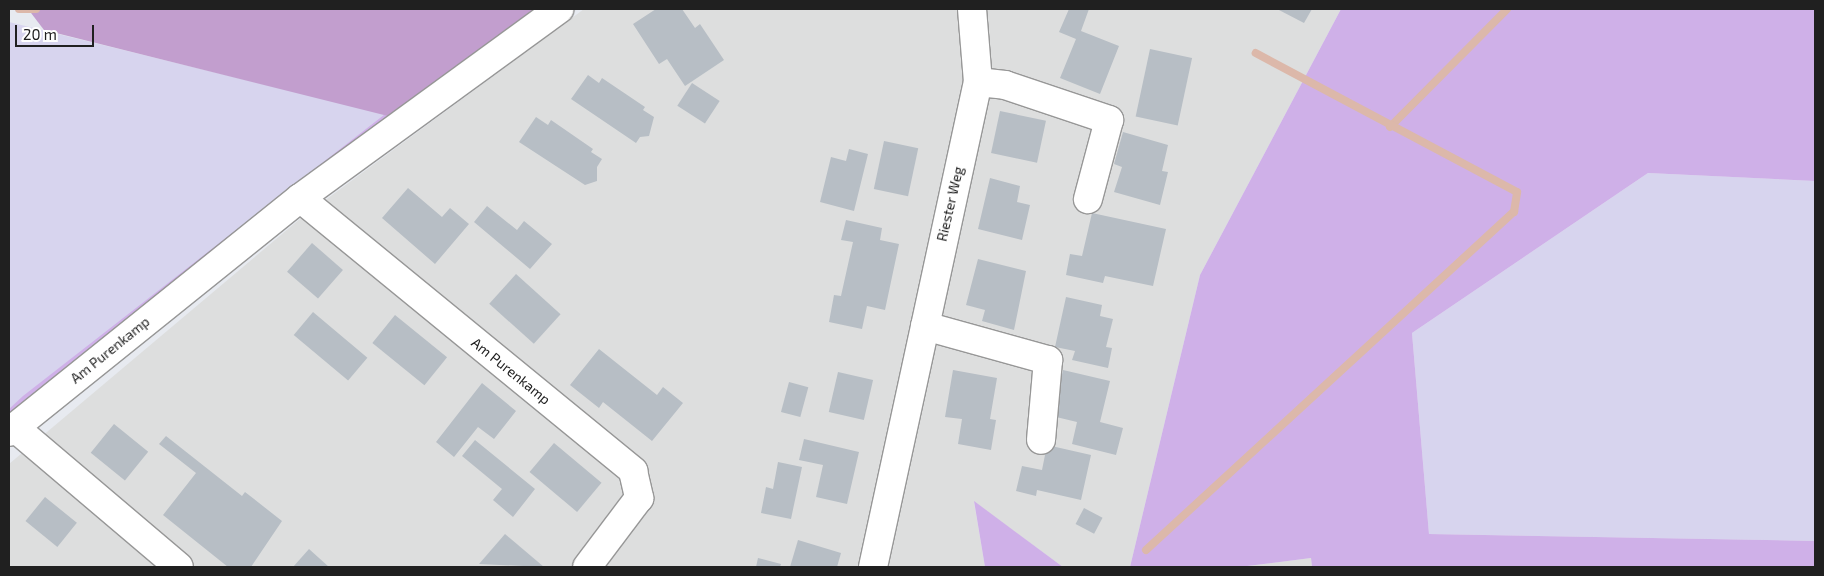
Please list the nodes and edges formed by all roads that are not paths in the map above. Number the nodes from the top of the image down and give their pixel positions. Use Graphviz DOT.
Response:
graph roads {
  1 [pos="559,9"];
  2 [pos="972,9"];
  3 [pos="978,82"];
  4 [pos="300,198"];
  5 [pos="1088,199"];
  6 [pos="925,326"];
  7 [pos="11,429"];
  8 [pos="1041,440"];
  9 [pos="179,567"];
  10 [pos="587,567"];
  11 [pos="873,567"];
  1 -- 4 [label="street, Am Purenkamp"];
  2 -- 3 [label="street, Riester Weg"];
  3 -- 5 [label="street"];
  3 -- 6 [label="street, Riester Weg"];
  4 -- 7 [label="street, Am Purenkamp"];
  4 -- 10 [label="street, Am Purenkamp"];
  6 -- 8 [label="street"];
  6 -- 11 [label="street, Riester Weg"];
  7 -- 9 [label="street, Am Purenkamp"];
}
